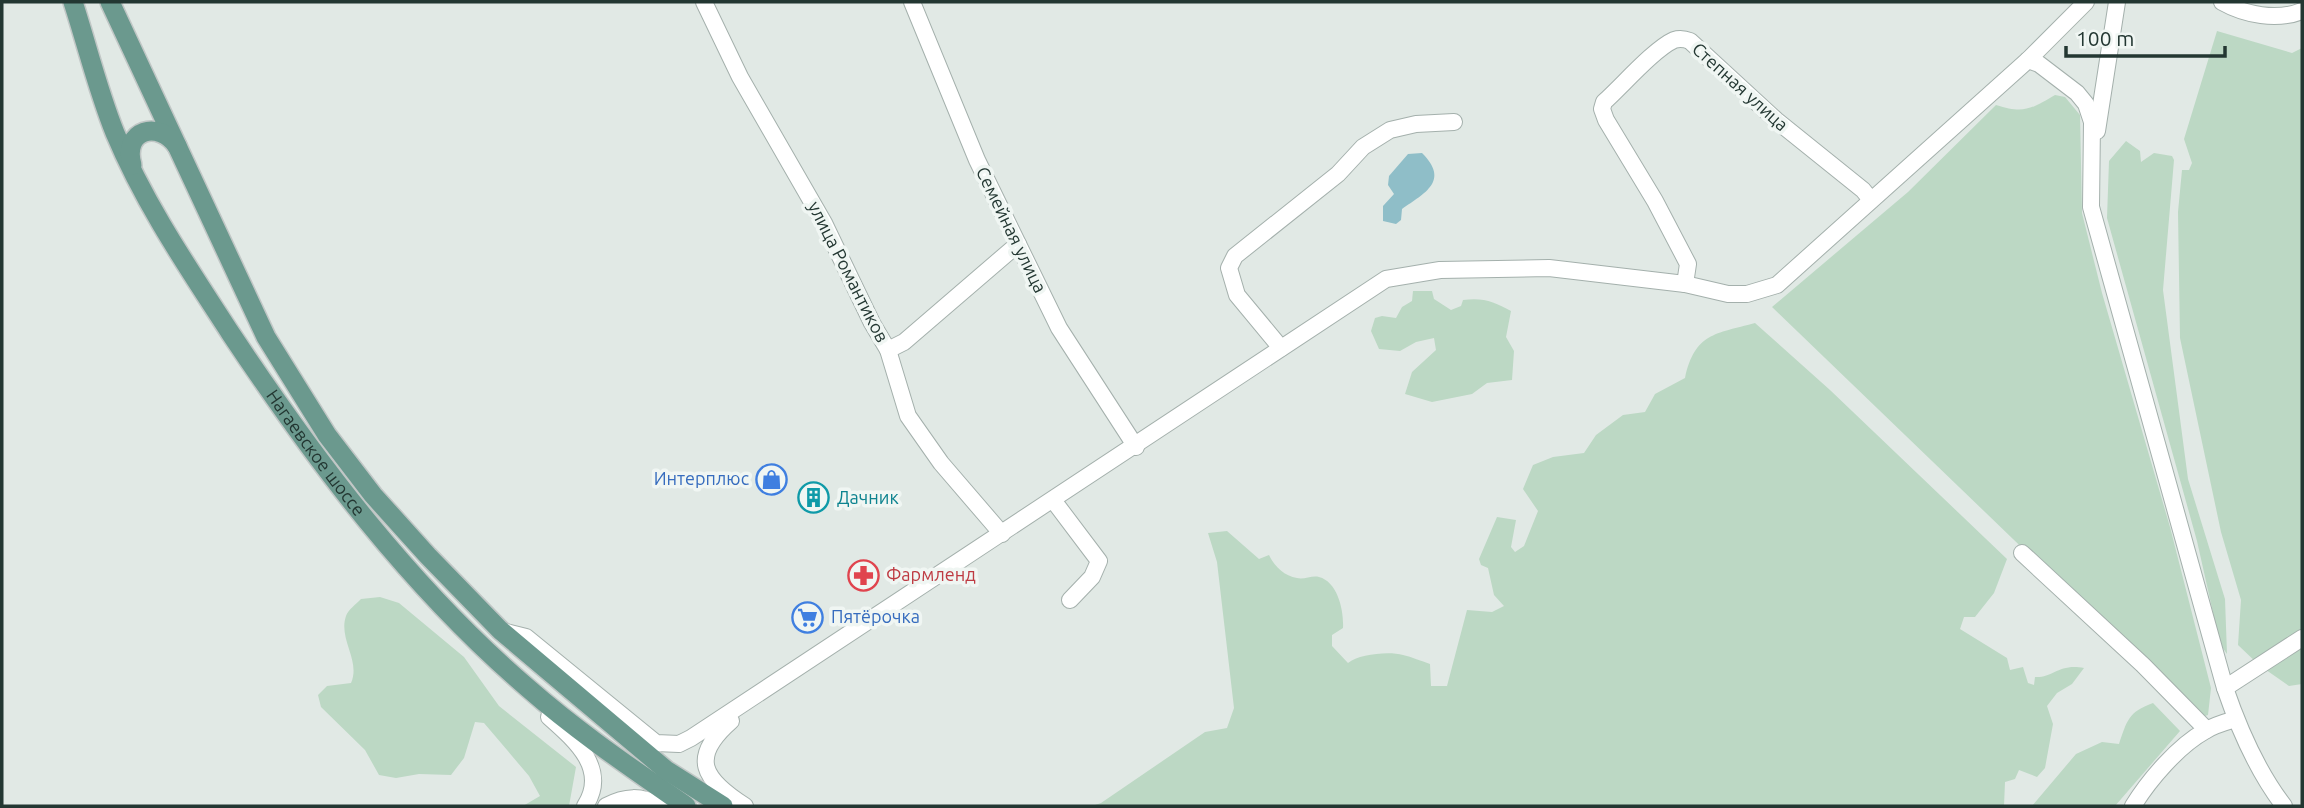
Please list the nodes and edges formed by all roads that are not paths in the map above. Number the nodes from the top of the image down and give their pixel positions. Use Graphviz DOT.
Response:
graph roads {
  1 [pos="74,2"];
  2 [pos="110,2"];
  3 [pos="704,2"];
  4 [pos="912,2"];
  5 [pos="2086,2"];
  6 [pos="2117,2"];
  7 [pos="2233,4"];
  8 [pos="2302,10"];
  9 [pos="2028,60"];
  10 [pos="1454,122"];
  11 [pos="183,156"];
  12 [pos="2092,168"];
  13 [pos="136,177"];
  14 [pos="1871,200"];
  15 [pos="1018,244"];
  16 [pos="1685,284"];
  17 [pos="1281,348"];
  18 [pos="888,350"];
  19 [pos="1136,447"];
  20 [pos="1054,500"];
  21 [pos="1002,534"];
  22 [pos="2022,552"];
  23 [pos="433,598"];
  24 [pos="1070,600"];
  25 [pos="500,630"];
  26 [pos="2302,638"];
  27 [pos="2225,688"];
  28 [pos="755,696"];
  29 [pos="2236,719"];
  30 [pos="2206,729"];
  31 [pos="585,806"];
  32 [pos="606,806"];
  33 [pos="660,806"];
  34 [pos="686,806"];
  35 [pos="723,806"];
  36 [pos="745,806"];
  37 [pos="2133,806"];
  38 [pos="2284,806"];
  1 -- 13 [label="main road, Нагаевское шоссе"];
  2 -- 11 [label="main road, Нагаевское шоссе"];
  3 -- 18 [label="street, улица Романтиков"];
  4 -- 15 [label="street, Семейная улица"];
  5 -- 9 [label="street"];
  6 -- 12 [label="street"];
  7 -- 8 [label="street"];
  9 -- 12 [label="street"];
  9 -- 14 [label="street"];
  10 -- 17 [label="street"];
  11 -- 13 [label="main road"];
  11 -- 25 [label="main road, Нагаевское шоссе"];
  12 -- 27 [label="street"];
  13 -- 23 [label="main road, Нагаевское шоссе"];
  14 -- 16 [label="street"];
  14 -- 16 [label="street, Степная улица"];
  15 -- 18 [label="street"];
  15 -- 19 [label="street, Семейная улица"];
  16 -- 17 [label="street"];
  17 -- 19 [label="street"];
  18 -- 21 [label="street, улица Романтиков"];
  19 -- 20 [label="street"];
  20 -- 21 [label="street"];
  20 -- 24 [label="street"];
  21 -- 28 [label="street"];
  22 -- 30 [label="street"];
  23 -- 31 [label="street"];
  23 -- 34 [label="main road, Нагаевское шоссе"];
  25 -- 28 [label="street"];
  25 -- 35 [label="main road, Нагаевское шоссе"];
  26 -- 27 [label="street"];
  27 -- 29 [label="street"];
  28 -- 36 [label="street"];
  29 -- 30 [label="street"];
  29 -- 38 [label="street"];
  30 -- 37 [label="street"];
  32 -- 33 [label="street"];
}
